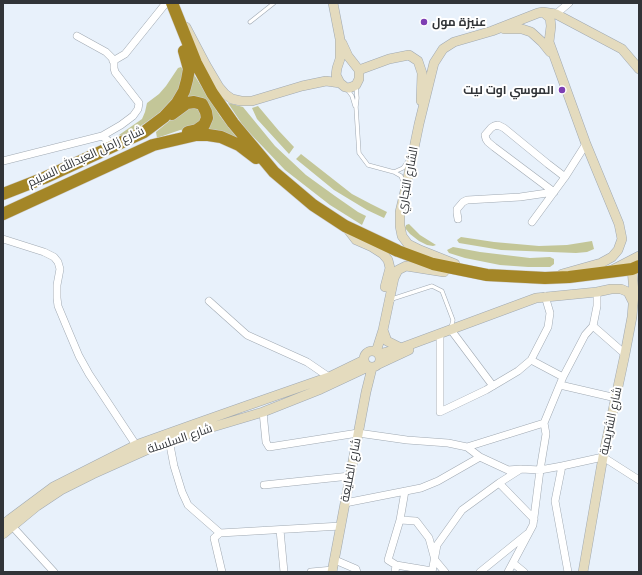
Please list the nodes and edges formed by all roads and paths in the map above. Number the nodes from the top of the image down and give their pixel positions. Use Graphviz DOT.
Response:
graph roads {
  1 [pos="166,3"];
  2 [pos="172,3"];
  3 [pos="274,3"];
  4 [pos="333,3"];
  5 [pos="569,3"];
  6 [pos="543,12"];
  7 [pos="556,14"];
  8 [pos="250,22"];
  9 [pos="492,31"];
  10 [pos="77,36"];
  11 [pos="340,39"];
  12 [pos="113,61"];
  13 [pos="556,61"];
  14 [pos="639,69"];
  15 [pos="359,70"];
  16 [pos="343,85"];
  17 [pos="356,85"];
  18 [pos="356,107"];
  19 [pos="419,124"];
  20 [pos="144,132"];
  21 [pos="102,136"];
  22 [pos="586,144"];
  23 [pos="153,145"];
  24 [pos="115,146"];
  25 [pos="412,156"];
  26 [pos="3,161"];
  27 [pos="274,172"];
  28 [pos="394,172"];
  29 [pos="565,177"];
  30 [pos="406,187"];
  31 [pos="554,192"];
  32 [pos="3,194"];
  33 [pos="3,214"];
  34 [pos="458,219"];
  35 [pos="532,222"];
  36 [pos="345,226"];
  37 [pos="3,239"];
  38 [pos="639,256"];
  39 [pos="635,268"];
  40 [pos="608,272"];
  41 [pos="487,275"];
  42 [pos="545,278"];
  43 [pos="598,292"];
  44 [pos="545,296"];
  45 [pos="209,301"];
  46 [pos="633,302"];
  47 [pos="384,326"];
  48 [pos="593,326"];
  49 [pos="451,330"];
  50 [pos="440,334"];
  51 [pos="400,348"];
  52 [pos="376,352"];
  53 [pos="625,354"];
  54 [pos="531,360"];
  55 [pos="371,365"];
  56 [pos="329,377"];
  57 [pos="564,377"];
  58 [pos="560,385"];
  59 [pos="493,386"];
  60 [pos="616,398"];
  61 [pos="263,412"];
  62 [pos="544,423"];
  63 [pos="358,433"];
  64 [pos="169,440"];
  65 [pos="136,445"];
  66 [pos="467,448"];
  67 [pos="480,457"];
  68 [pos="603,457"];
  69 [pos="562,466"];
  70 [pos="521,469"];
  71 [pos="540,470"];
  72 [pos="350,476"];
  73 [pos="639,480"];
  74 [pos="499,483"];
  75 [pos="264,486"];
  76 [pos="405,491"];
  77 [pos="345,503"];
  78 [pos="534,519"];
  79 [pos="400,520"];
  80 [pos="8,526"];
  81 [pos="341,526"];
  82 [pos="280,530"];
  83 [pos="530,532"];
  84 [pos="220,533"];
  85 [pos="3,534"];
  86 [pos="335,560"];
  87 [pos="435,560"];
  88 [pos="513,563"];
  89 [pos="396,569"];
  90 [pos="333,571"];
  91 [pos="54,572"];
  92 [pos="222,572"];
  93 [pos="284,572"];
  94 [pos="310,572"];
  95 [pos="357,572"];
  96 [pos="432,572"];
  97 [pos="445,572"];
  98 [pos="480,572"];
  99 [pos="508,572"];
  100 [pos="524,572"];
  101 [pos="568,572"];
  102 [pos="583,572"];
  1 -- 12 [label="street"];
  2 -- 16 [label="street"];
  2 -- 20 [label="highway, شارع زامل العبدالله السليم"];
  2 -- 27 [label="highway"];
  3 -- 8 [label="lane"];
  4 -- 11 [label="street"];
  5 -- 7 [label="street"];
  6 -- 7 [label="street"];
  6 -- 9 [label="street"];
  6 -- 13 [label="street"];
  7 -- 14 [label="street"];
  9 -- 13 [label="street"];
  9 -- 19 [label="street"];
  10 -- 12 [label="street"];
  11 -- 15 [label="street"];
  11 -- 16 [label="street"];
  12 -- 21 [label="street"];
  13 -- 22 [label="street"];
  15 -- 17 [label="street"];
  15 -- 19 [label="street"];
  16 -- 17 [label="street"];
  16 -- 18 [label="lane"];
  17 -- 18 [label="lane"];
  18 -- 28 [label="lane"];
  19 -- 25 [label="street, الشارع التجاري"];
  20 -- 23 [label="highway"];
  20 -- 24 [label="highway, شارع زامل العبدالله السليم"];
  21 -- 24 [label="street"];
  21 -- 26 [label="street"];
  22 -- 29 [label="street"];
  22 -- 42 [label="street"];
  23 -- 27 [label="highway, شارع زامل العبدالله السليم"];
  23 -- 33 [label="highway, شارع زامل العبدالله السليم"];
  24 -- 32 [label="highway, شارع زامل العبدالله السليم"];
  25 -- 28 [label="lane"];
  25 -- 30 [label="street, الشارع التجاري"];
  27 -- 36 [label="highway"];
  28 -- 30 [label="lane"];
  29 -- 31 [label="street"];
  29 -- 31 [label="street"];
  30 -- 41 [label="street, الشارع التجاري"];
  31 -- 34 [label="street"];
  31 -- 35 [label="street"];
  36 -- 41 [label="highway"];
  36 -- 52 [label="street"];
  37 -- 65 [label="street"];
  38 -- 40 [label="street"];
  39 -- 40 [label="highway"];
  39 -- 46 [label="street, شارع الشريمية"];
  40 -- 42 [label="highway"];
  41 -- 42 [label="highway"];
  41 -- 47 [label="street"];
  43 -- 44 [label="street"];
  43 -- 46 [label="street"];
  43 -- 48 [label="street"];
  44 -- 49 [label="street"];
  44 -- 54 [label="street"];
  45 -- 56 [label="street"];
  46 -- 53 [label="street, شارع الشريمية"];
  47 -- 49 [label="lane"];
  47 -- 51 [label="street"];
  47 -- 52 [label="street"];
  48 -- 53 [label="street"];
  48 -- 57 [label="street"];
  49 -- 50 [label="street"];
  49 -- 59 [label="street"];
  50 -- 51 [label="street"];
  50 -- 55 [label="street"];
  50 -- 59 [label="street"];
  51 -- 52 [label="street"];
  52 -- 55 [label="street"];
  52 -- 55 [label="street"];
  53 -- 60 [label="street, شارع الشريمية"];
  54 -- 57 [label="street"];
  54 -- 59 [label="street"];
  55 -- 56 [label="street, شارع السلسلة"];
  55 -- 61 [label="street, شارع السلسلة"];
  55 -- 63 [label="street, شارع الضليعة"];
  56 -- 65 [label="street, شارع السلسلة"];
  57 -- 58 [label="street"];
  58 -- 60 [label="street"];
  58 -- 62 [label="street"];
  60 -- 68 [label="street, شارع الشريمية"];
  61 -- 63 [label="street"];
  61 -- 64 [label="street, شارع السلسلة"];
  62 -- 66 [label="street"];
  62 -- 71 [label="street"];
  63 -- 66 [label="street"];
  63 -- 72 [label="street, شارع الضليعة"];
  64 -- 80 [label="street, شارع السلسلة"];
  64 -- 84 [label="street"];
  65 -- 80 [label="street, شارع السلسلة"];
  66 -- 67 [label="street"];
  67 -- 70 [label="street"];
  67 -- 76 [label="street"];
  68 -- 69 [label="street"];
  68 -- 73 [label="street"];
  68 -- 102 [label="street, شارع الشريمية"];
  69 -- 71 [label="street"];
  69 -- 101 [label="street"];
  70 -- 71 [label="street"];
  70 -- 74 [label="street"];
  71 -- 78 [label="street"];
  72 -- 75 [label="street"];
  72 -- 77 [label="street, شارع الضليعة"];
  74 -- 78 [label="street"];
  74 -- 87 [label="street"];
  76 -- 77 [label="street"];
  76 -- 79 [label="street"];
  77 -- 81 [label="street, شارع الضليعة"];
  78 -- 83 [label="street"];
  79 -- 87 [label="street"];
  79 -- 89 [label="street"];
  80 -- 85 [label="street, شارع السلسلة"];
  80 -- 91 [label="street"];
  81 -- 82 [label="street"];
  81 -- 86 [label="street, شارع الضليعة"];
  82 -- 84 [label="street"];
  82 -- 93 [label="street"];
  83 -- 88 [label="street"];
  83 -- 98 [label="street"];
  84 -- 92 [label="street"];
  86 -- 90 [label="street, شارع الضليعة"];
  86 -- 95 [label="street"];
  87 -- 96 [label="street"];
  87 -- 97 [label="street"];
  88 -- 99 [label="street"];
  88 -- 100 [label="street"];
  89 -- 96 [label="street"];
  90 -- 94 [label="street"];
}
